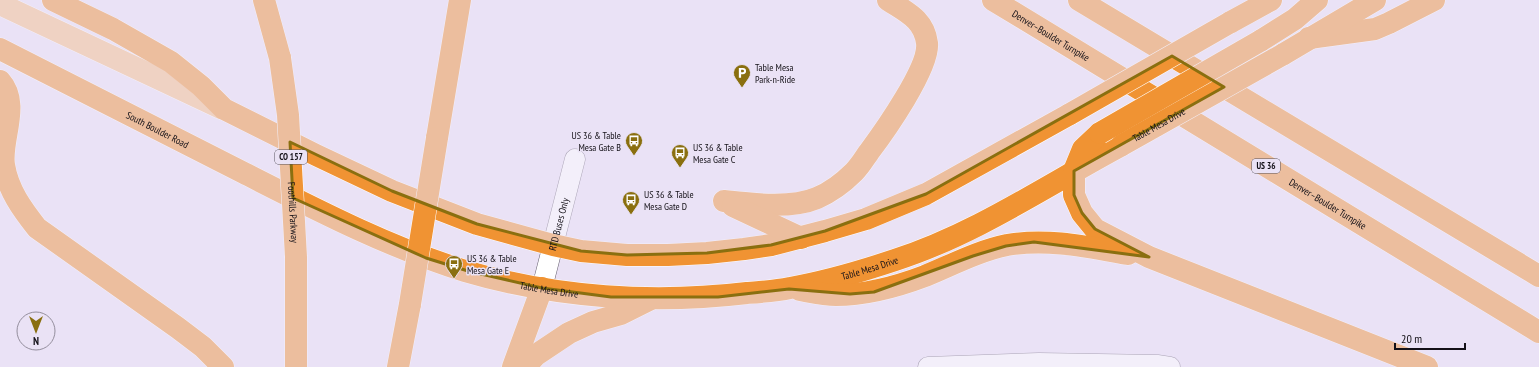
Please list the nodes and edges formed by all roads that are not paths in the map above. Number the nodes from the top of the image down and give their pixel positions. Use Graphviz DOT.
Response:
graph roads {
  1 [pos="53,0"];
  2 [pos="264,0"];
  3 [pos="273,0"];
  4 [pos="460,0"];
  5 [pos="888,0"];
  6 [pos="993,0"];
  7 [pos="1079,0"];
  8 [pos="1271,0"];
  9 [pos="1317,0"];
  10 [pos="1375,0"];
  11 [pos="1434,0"];
  12 [pos="0,4"];
  13 [pos="1309,38"];
  14 [pos="0,49"];
  15 [pos="280,58"];
  16 [pos="0,81"];
  17 [pos="224,109"];
  18 [pos="575,160"];
  19 [pos="1074,171"];
  20 [pos="315,209"];
  21 [pos="1469,234"];
  22 [pos="801,238"];
  23 [pos="553,245"];
  24 [pos="1149,257"];
  25 [pos="1539,258"];
  26 [pos="1539,276"];
  27 [pos="542,288"];
  28 [pos="789,289"];
  29 [pos="651,299"];
  30 [pos="1539,332"];
  31 [pos="222,367"];
  32 [pos="296,367"];
  33 [pos="398,367"];
  34 [pos="513,367"];
  35 [pos="525,367"];
  36 [pos="928,367"];
  37 [pos="1170,367"];
  38 [pos="1427,367"];
  1 -- 17 [label="highway"];
  2 -- 15 [label="highway"];
  3 -- 15 [label="highway, CO 157"];
  4 -- 33 [label="highway, bridge"];
  5 -- 22 [label="highway"];
  6 -- 30 [label="highway, Denver–Boulder Turnpike / US 36"];
  7 -- 21 [label="highway"];
  8 -- 22 [label="highway, bridge"];
  9 -- 19 [label="highway, bridge"];
  10 -- 13 [label="highway, Table Mesa Drive"];
  11 -- 13 [label="highway"];
  12 -- 17 [label="main road"];
  13 -- 19 [label="highway, Table Mesa Drive, bridge"];
  14 -- 20 [label="highway, South Boulder Road"];
  15 -- 32 [label="highway, Foothills Parkway / CO 157, bridge"];
  16 -- 31 [label="highway"];
  17 -- 23 [label="highway"];
  18 -- 23 [label="street, RTD Buses Only"];
  19 -- 24 [label="highway"];
  19 -- 28 [label="highway, Table Mesa Drive"];
  20 -- 27 [label="highway, Table Mesa Drive"];
  21 -- 25 [label="highway"];
  21 -- 26 [label="highway"];
  22 -- 23 [label="highway"];
  23 -- 27 [label="street, RTD Buses Only"];
  24 -- 28 [label="highway"];
  24 -- 38 [label="highway"];
  27 -- 29 [label="highway, Table Mesa Drive"];
  27 -- 34 [label="highway"];
  28 -- 29 [label="highway, Table Mesa Drive"];
  29 -- 35 [label="highway"];
  36 -- 37 [label="street"];
}
